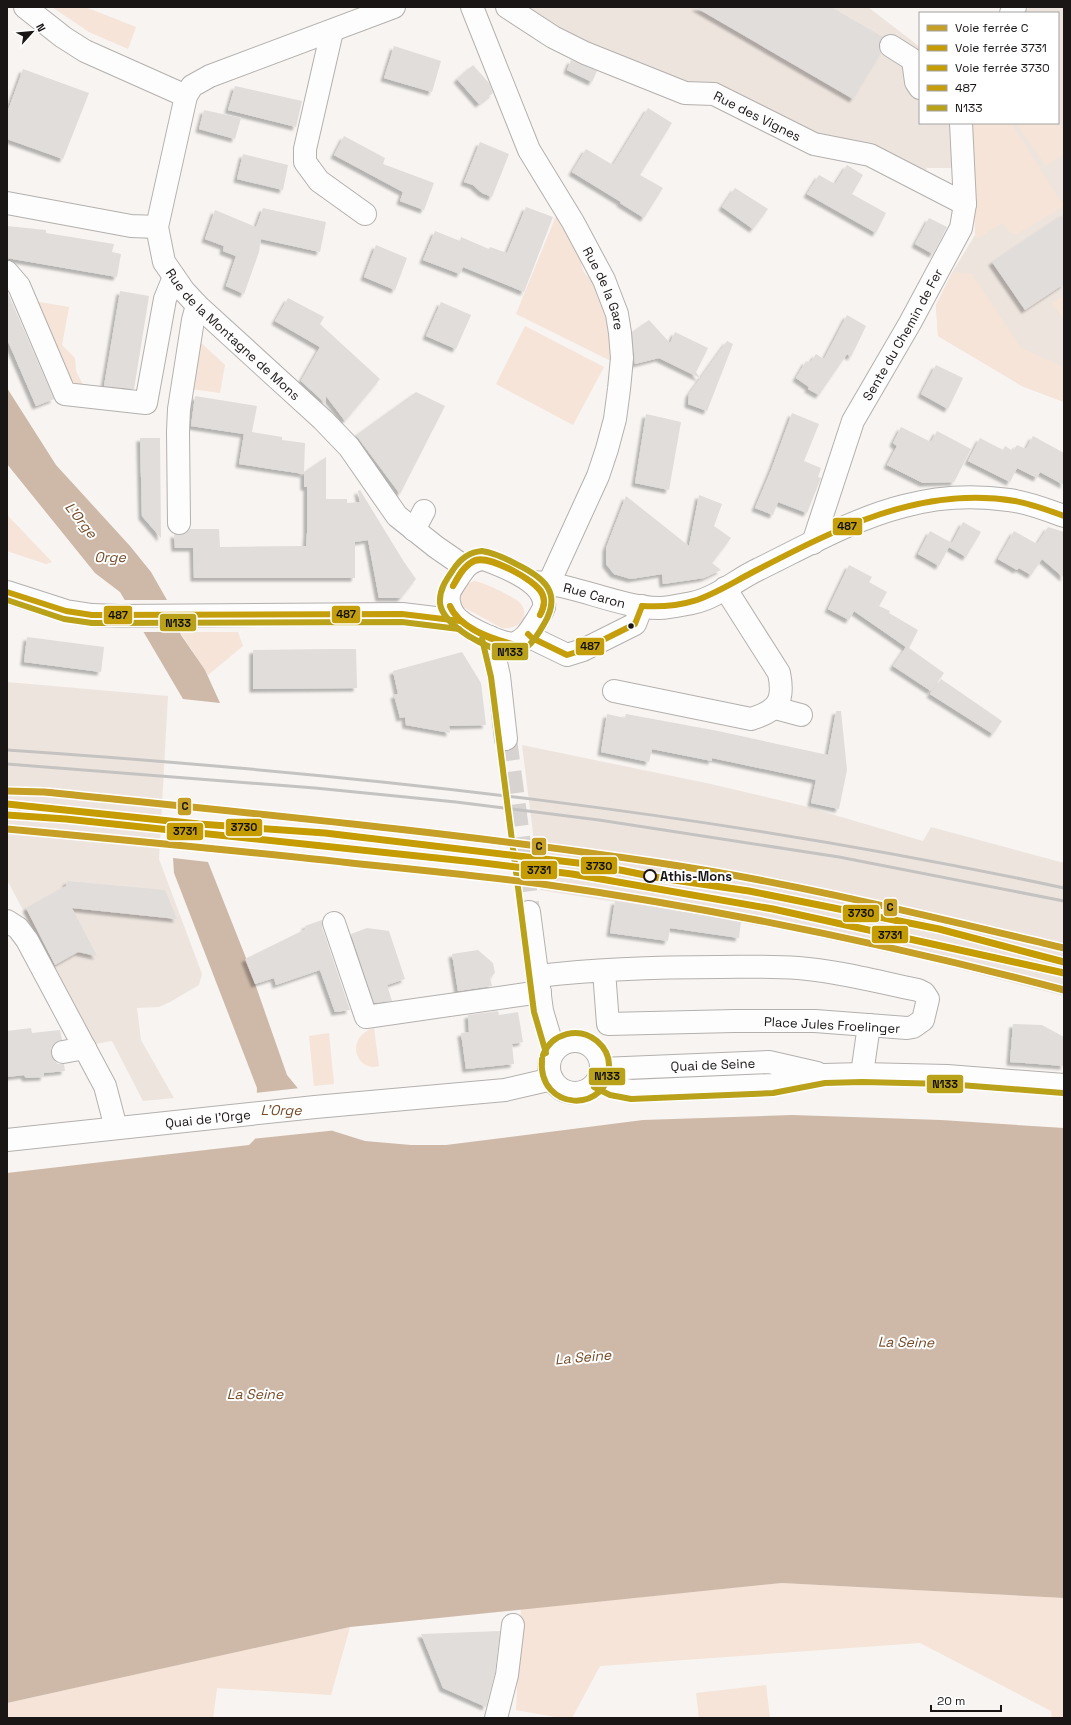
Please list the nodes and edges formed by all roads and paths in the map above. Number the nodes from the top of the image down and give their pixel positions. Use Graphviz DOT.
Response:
graph roads {
  1 [pos="25,7"];
  2 [pos="394,7"];
  3 [pos="472,7"];
  4 [pos="508,7"];
  5 [pos="332,31"];
  6 [pos="891,46"];
  7 [pos="919,86"];
  8 [pos="186,96"];
  9 [pos="961,124"];
  10 [pos="7,203"];
  11 [pos="965,204"];
  12 [pos="365,214"];
  13 [pos="157,227"];
  14 [pos="7,272"];
  15 [pos="174,277"];
  16 [pos="197,305"];
  17 [pos="424,511"];
  18 [pos="1064,516"];
  19 [pos="179,523"];
  20 [pos="414,530"];
  21 [pos="813,543"];
  22 [pos="465,567"];
  23 [pos="541,583"];
  24 [pos="725,588"];
  25 [pos="7,592"];
  26 [pos="448,594"];
  27 [pos="642,606"];
  28 [pos="417,615"];
  29 [pos="460,621"];
  30 [pos="490,637"];
  31 [pos="520,639"];
  32 [pos="499,676"];
  33 [pos="614,691"];
  34 [pos="775,708"];
  35 [pos="801,715"];
  36 [pos="506,739"];
  37 [pos="529,912"];
  38 [pos="7,921"];
  39 [pos="334,923"];
  40 [pos="604,971"];
  41 [pos="539,984"];
  42 [pos="869,1025"];
  43 [pos="85,1048"];
  44 [pos="554,1051"];
  45 [pos="63,1052"];
  46 [pos="599,1074"];
  47 [pos="862,1074"];
  48 [pos="552,1079"];
  49 [pos="1064,1086"];
  50 [pos="116,1128"];
  51 [pos="7,1140"];
  52 [pos="513,1625"];
  53 [pos="496,1718"];
  1 -- 8 [label="street"];
  2 -- 5 [label="street, Rue de la Montagne de Mons"];
  3 -- 23 [label="street, Rue de la Gare"];
  4 -- 11 [label="street, Rue des Vignes"];
  5 -- 8 [label="street, Rue de la Montagne de Mons"];
  5 -- 12 [label="street"];
  6 -- 7 [label="street"];
  8 -- 13 [label="street, Rue de la Montagne de Mons"];
  9 -- 11 [label="street, Sente du Chemin de Fer"];
  10 -- 13 [label="street"];
  11 -- 21 [label="street, Sente du Chemin de Fer"];
  13 -- 15 [label="street, Rue de la Montagne de Mons"];
  14 -- 15 [label="street"];
  15 -- 16 [label="street, Rue de la Montagne de Mons"];
  16 -- 19 [label="street"];
  16 -- 20 [label="street, Rue de la Montagne de Mons"];
  17 -- 20 [label="street"];
  18 -- 21 [label="street, Rue Caron"];
  20 -- 22 [label="street, Rue de la Montagne de Mons"];
  21 -- 24 [label="street, Rue Caron"];
  22 -- 23 [label="street"];
  22 -- 26 [label="street"];
  23 -- 27 [label="street, Rue Caron"];
  23 -- 31 [label="street"];
  24 -- 27 [label="street, Rue Caron"];
  24 -- 34 [label="street"];
  25 -- 28 [label="street"];
  26 -- 28 [label="street"];
  26 -- 29 [label="street"];
  27 -- 31 [label="street"];
  28 -- 29 [label="street"];
  29 -- 30 [label="street"];
  30 -- 31 [label="street"];
  30 -- 32 [label="street"];
  31 -- 32 [label="street"];
  32 -- 36 [label="street"];
  33 -- 34 [label="street"];
  34 -- 35 [label="street"];
  37 -- 41 [label="street"];
  38 -- 43 [label="street"];
  39 -- 41 [label="street, Place Jules Froelinger"];
  40 -- 41 [label="street, Place Jules Froelinger"];
  40 -- 42 [label="street, Place Jules Froelinger"];
  40 -- 42 [label="street, Place Jules Froelinger"];
  41 -- 44 [label="street"];
  42 -- 47 [label="street"];
  43 -- 45 [label="street"];
  43 -- 50 [label="street"];
  44 -- 46 [label="street"];
  44 -- 48 [label="street"];
  46 -- 47 [label="street, Quai de Seine"];
  46 -- 48 [label="street"];
  47 -- 49 [label="street, Quai de Seine"];
  48 -- 50 [label="street, Quai de l'Orge"];
  50 -- 51 [label="street, Quai de l'Orge"];
  52 -- 53 [label="street"];
}
